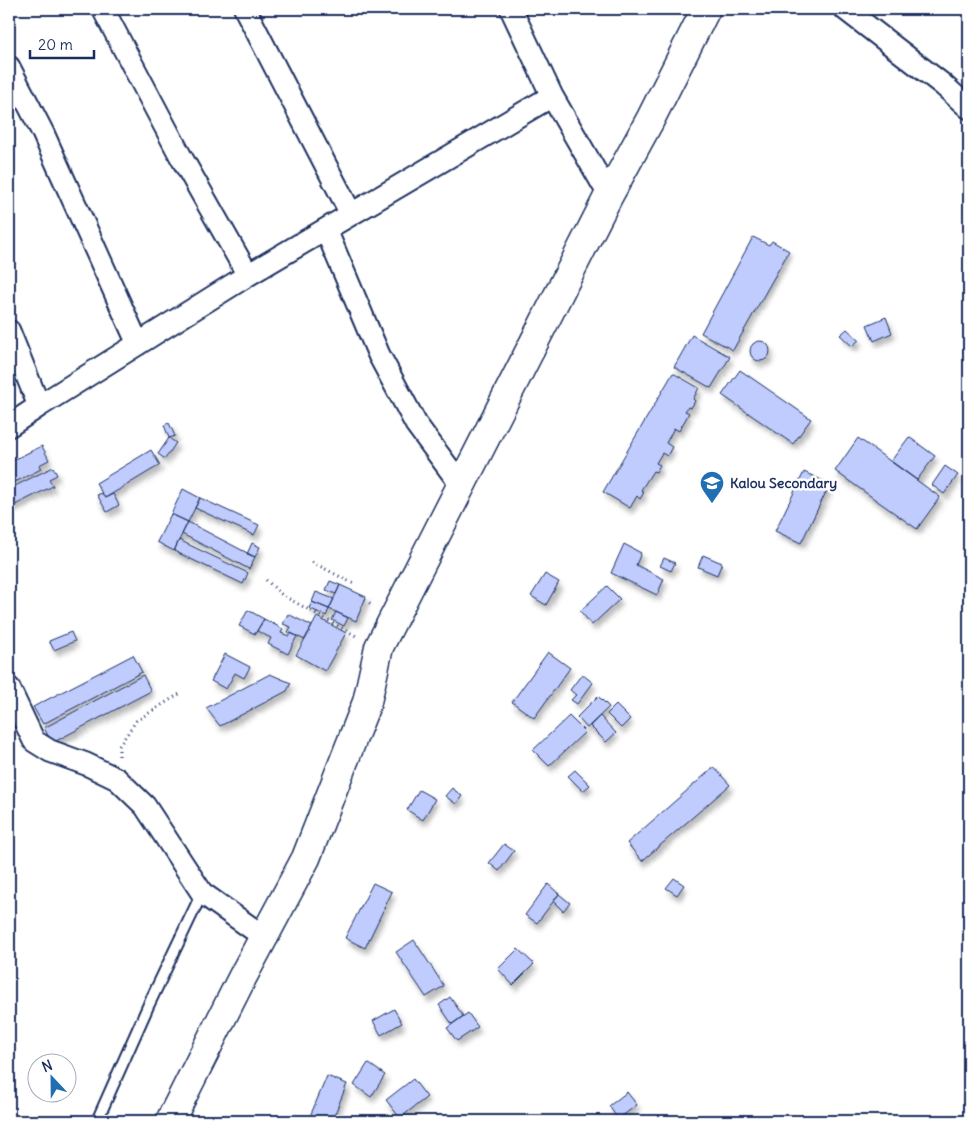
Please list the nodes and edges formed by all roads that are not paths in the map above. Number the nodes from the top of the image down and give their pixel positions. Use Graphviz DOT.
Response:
graph roads {
  1 [pos="103,9"];
  2 [pos="245,9"];
  3 [pos="511,9"];
  4 [pos="706,9"];
  5 [pos="845,9"];
  6 [pos="9,67"];
  7 [pos="552,96"];
  8 [pos="969,108"];
  9 [pos="609,195"];
  10 [pos="351,214"];
  11 [pos="326,230"];
  12 [pos="248,275"];
  13 [pos="9,331"];
  14 [pos="138,344"];
  15 [pos="38,406"];
  16 [pos="9,426"];
  17 [pos="461,485"];
  18 [pos="9,688"];
  19 [pos="202,893"];
  20 [pos="264,938"];
  21 [pos="97,1121"];
  22 [pos="170,1121"];
  1 -- 12 [label="street"];
  2 -- 10 [label="street"];
  3 -- 7 [label="street"];
  4 -- 9 [label="main road"];
  5 -- 8 [label="street"];
  6 -- 14 [label="street"];
  7 -- 9 [label="street"];
  7 -- 10 [label="street"];
  9 -- 17 [label="main road"];
  10 -- 11 [label="street"];
  11 -- 12 [label="street"];
  11 -- 17 [label="street"];
  12 -- 14 [label="street"];
  13 -- 15 [label="street"];
  14 -- 15 [label="street"];
  15 -- 16 [label="street"];
  17 -- 20 [label="main road"];
  18 -- 19 [label="street"];
  19 -- 20 [label="street"];
  19 -- 21 [label="lane"];
  20 -- 22 [label="main road"];
}
